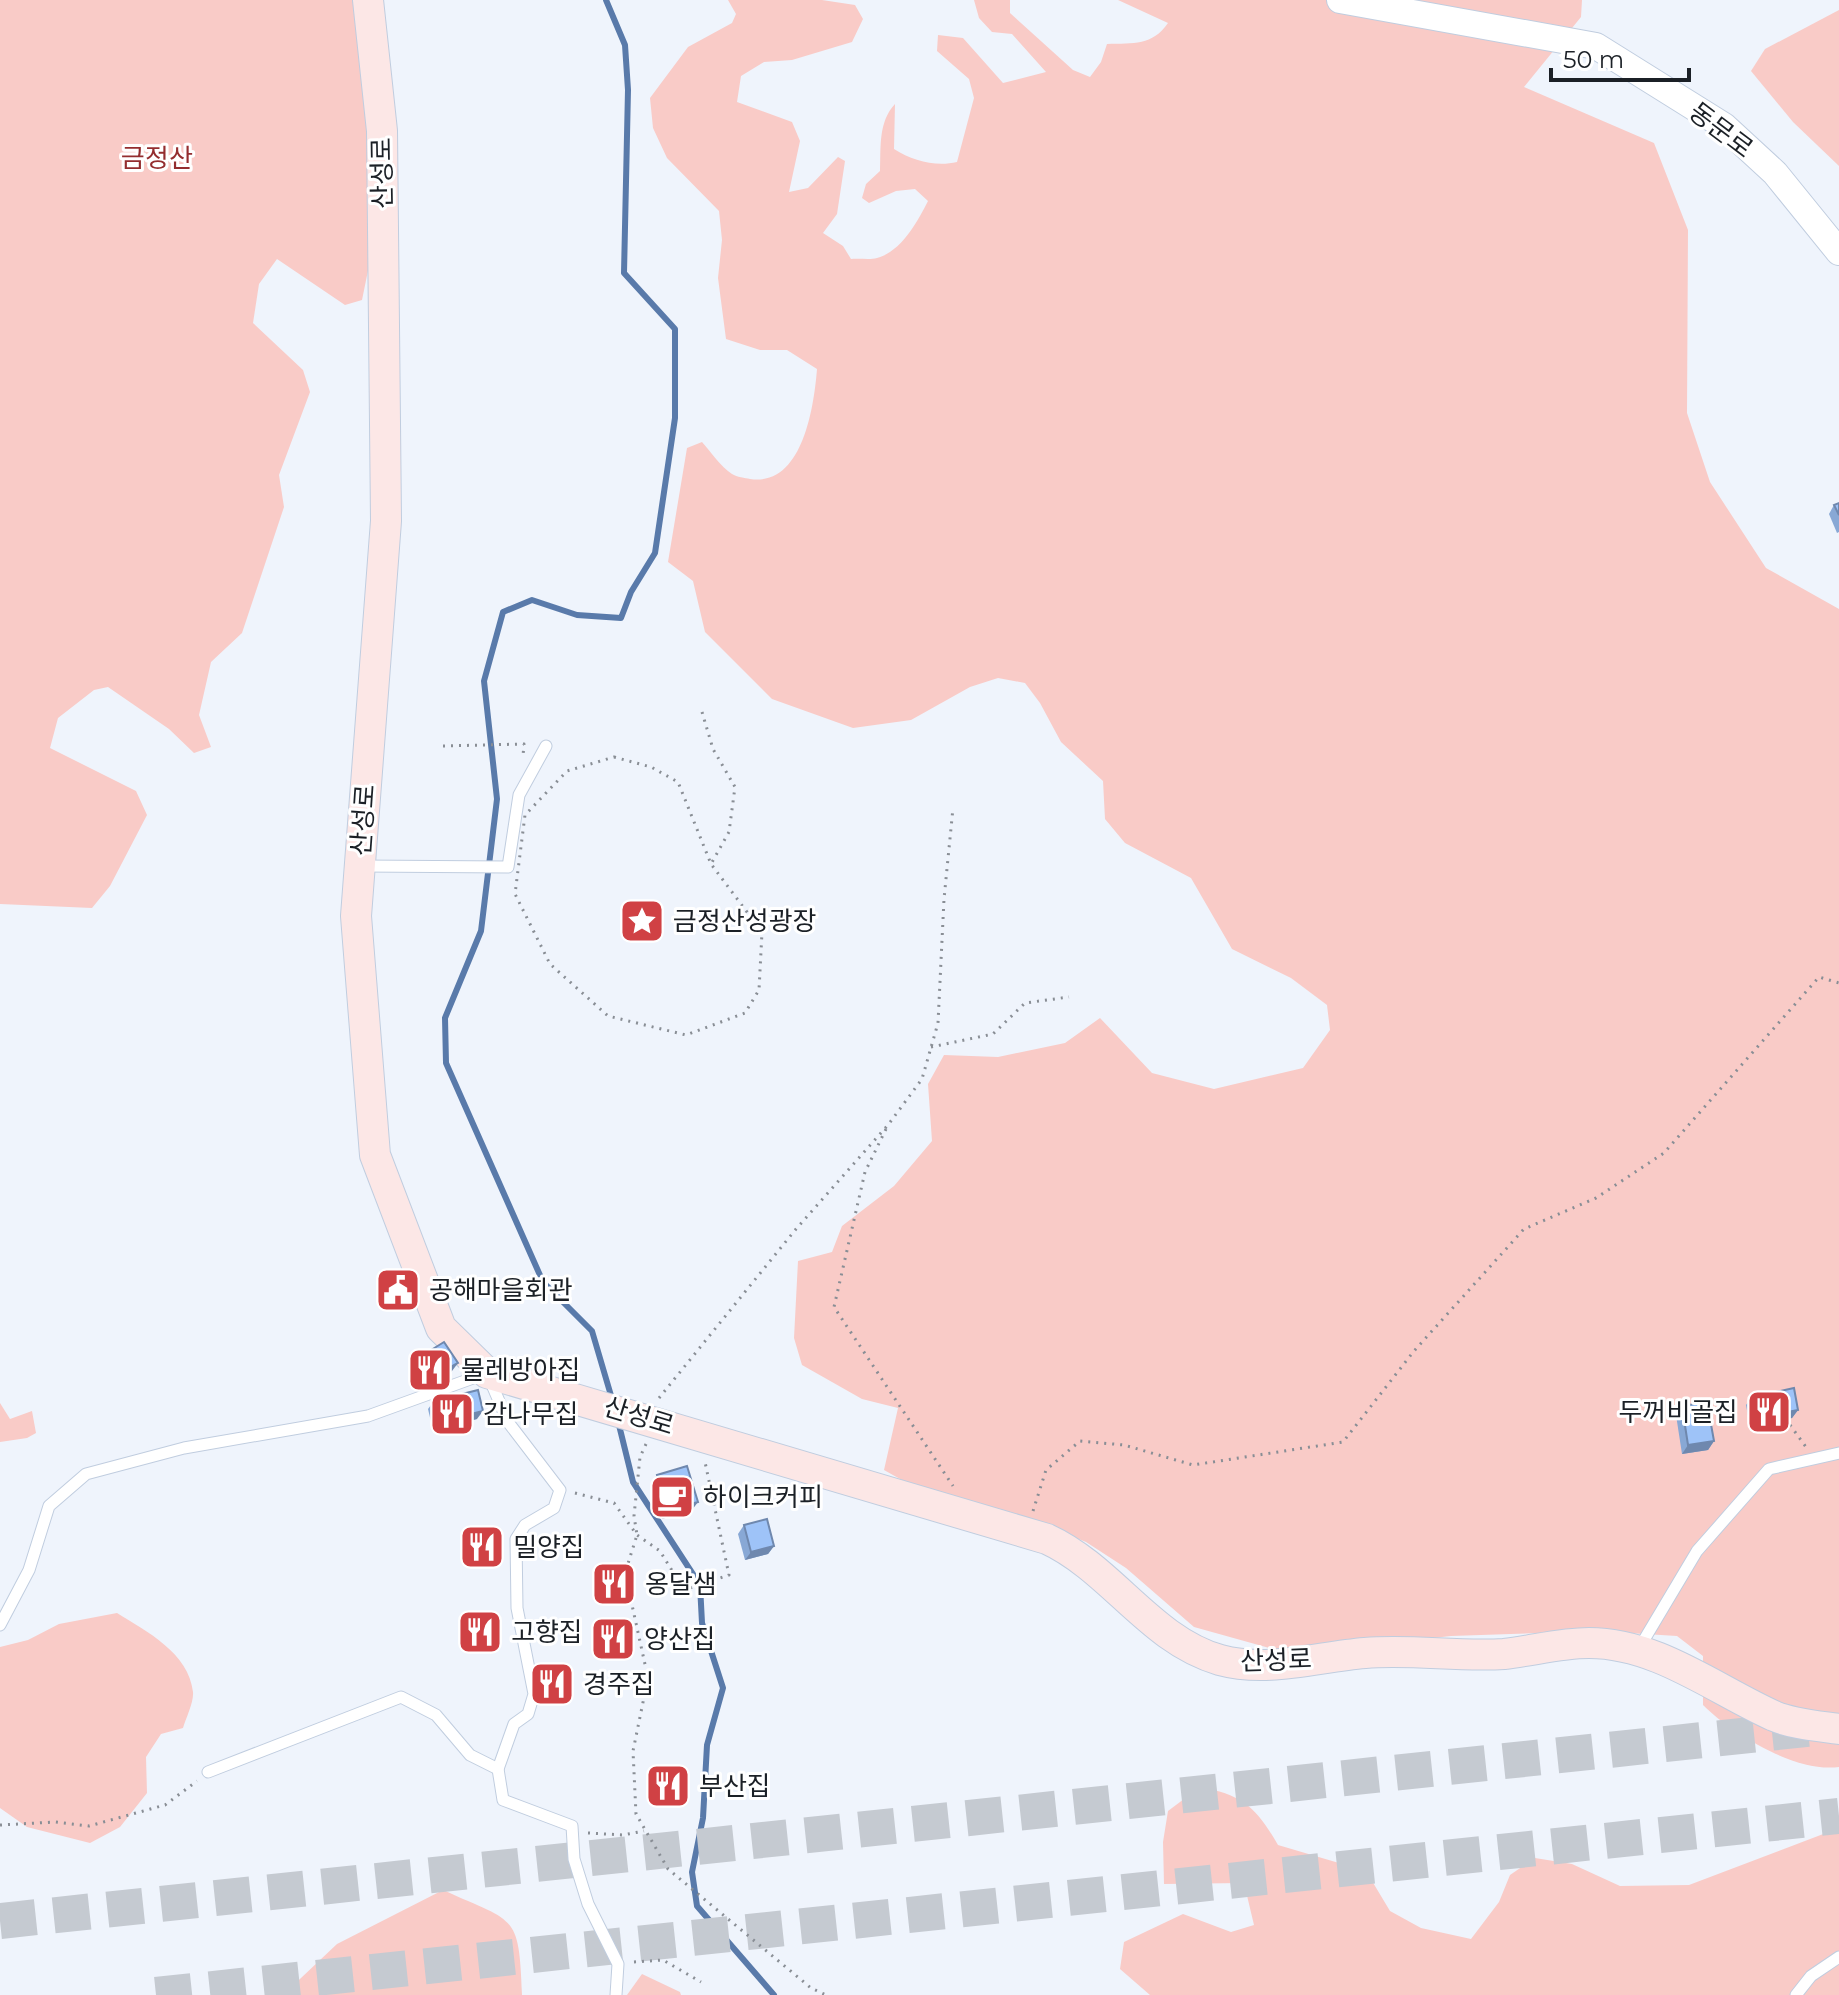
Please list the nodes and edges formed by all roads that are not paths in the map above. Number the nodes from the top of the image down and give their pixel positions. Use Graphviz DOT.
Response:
graph roads {
  1 [pos="368,0"];
  2 [pos="1340,0"];
  3 [pos="1839,252"];
  4 [pos="546,746"];
  5 [pos="360,866"];
  6 [pos="487,1373"];
  7 [pos="1839,1453"];
  8 [pos="0,1625"];
  9 [pos="1637,1651"];
  10 [pos="1839,1729"];
  11 [pos="498,1769"];
  12 [pos="208,1772"];
  13 [pos="1839,1957"];
  14 [pos="616,1995"];
  15 [pos="1796,1995"];
  1 -- 5 [label="main road, 산성로"];
  2 -- 3 [label="street, 동문로"];
  4 -- 5 [label="lane"];
  5 -- 6 [label="main road, 산성로"];
  6 -- 8 [label="lane"];
  6 -- 9 [label="main road, 산성로"];
  6 -- 11 [label="lane"];
  7 -- 9 [label="lane"];
  9 -- 10 [label="main road, 산성로"];
  11 -- 12 [label="lane"];
  11 -- 14 [label="lane"];
  13 -- 15 [label="lane"];
}
